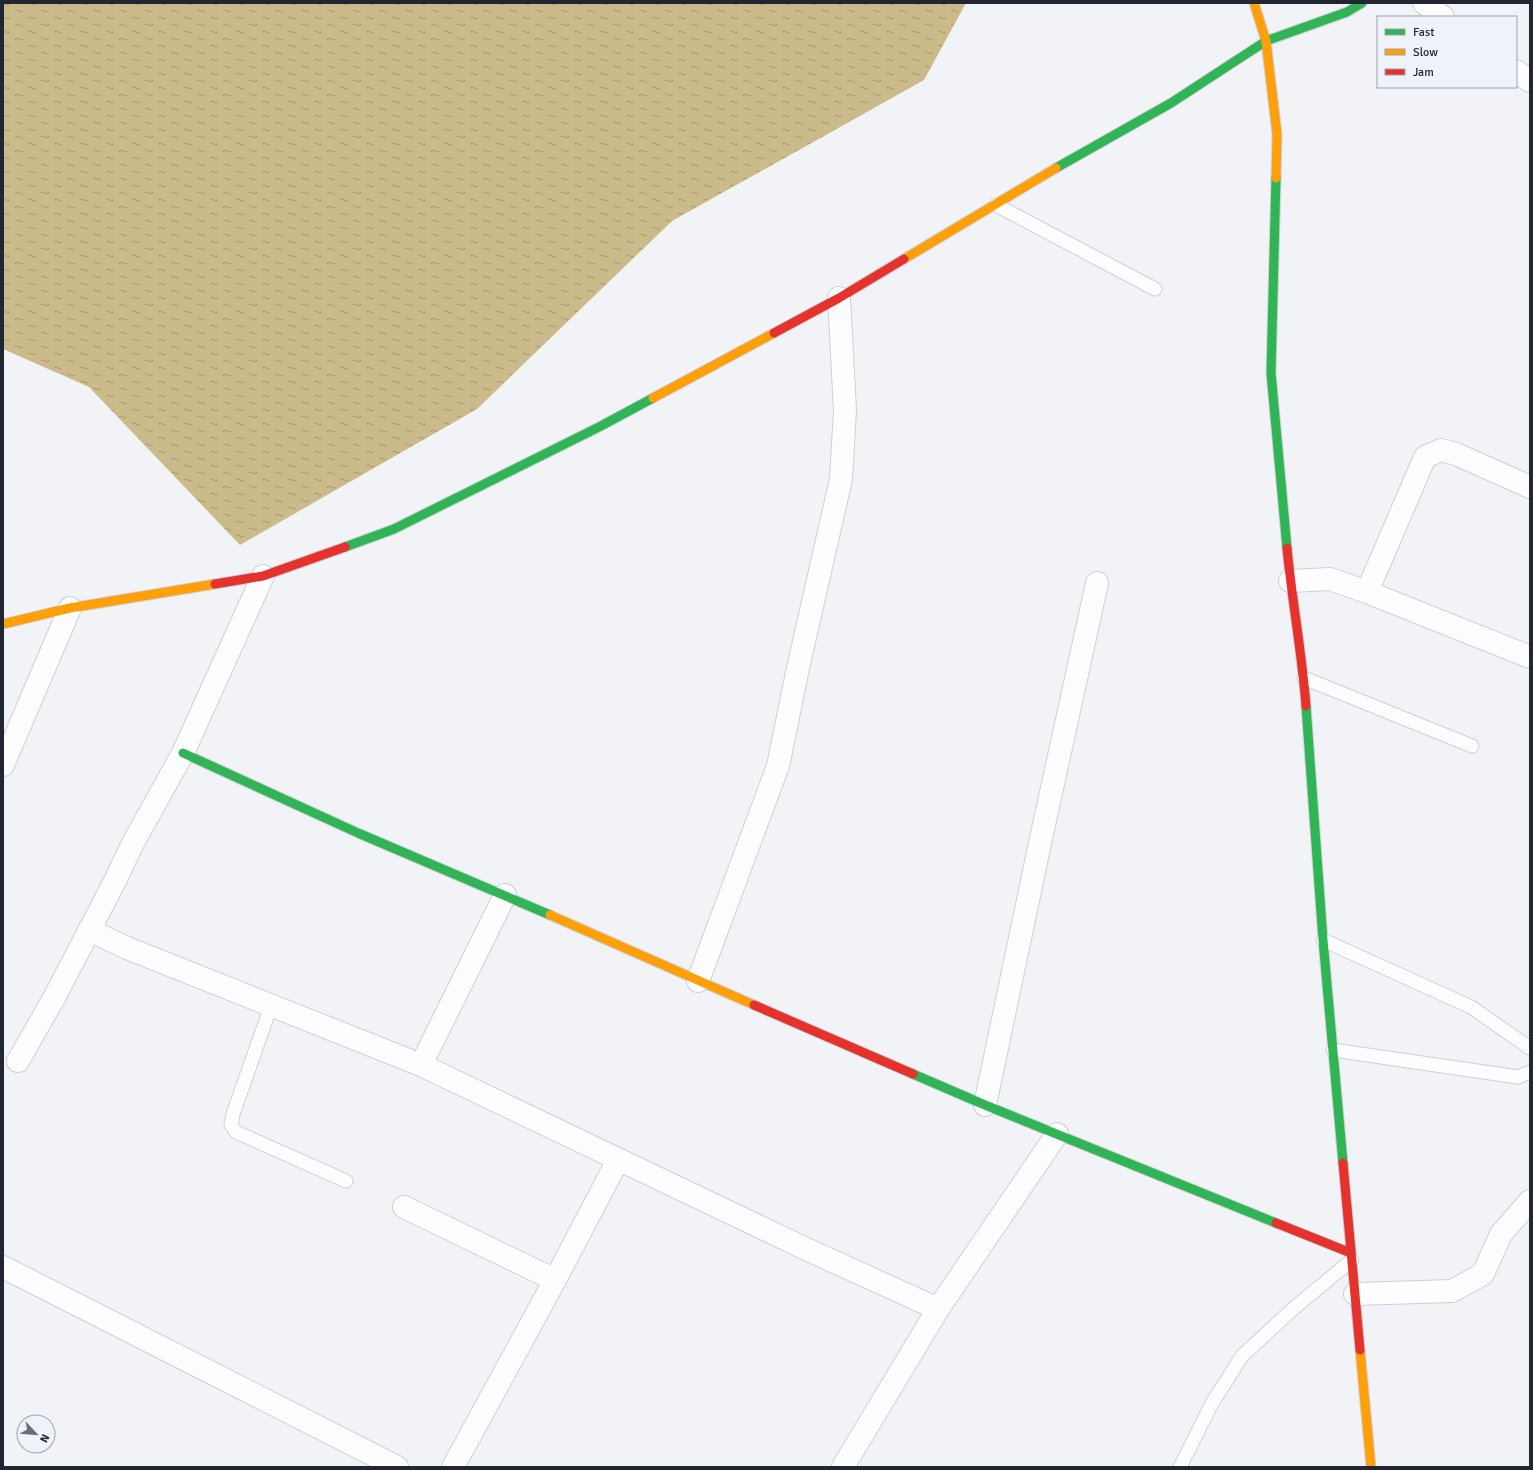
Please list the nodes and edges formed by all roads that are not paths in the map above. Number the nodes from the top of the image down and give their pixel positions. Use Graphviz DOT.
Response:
graph roads {
  1 [pos="1254,3"];
  2 [pos="1362,3"];
  3 [pos="1424,3"];
  4 [pos="1442,16"];
  5 [pos="1266,41"];
  6 [pos="1517,72"];
  7 [pos="1530,81"];
  8 [pos="996,205"];
  9 [pos="1156,289"];
  10 [pos="839,298"];
  11 [pos="1530,487"];
  12 [pos="263,576"];
  13 [pos="1290,581"];
  14 [pos="1097,583"];
  15 [pos="1367,592"];
  16 [pos="70,608"];
  17 [pos="3,624"];
  18 [pos="1530,657"];
  19 [pos="1304,678"];
  20 [pos="1472,746"];
  21 [pos="182,753"];
  22 [pos="3,765"];
  23 [pos="505,894"];
  24 [pos="89,930"];
  25 [pos="1323,940"];
  26 [pos="698,981"];
  27 [pos="271,1006"];
  28 [pos="1530,1048"];
  29 [pos="1333,1050"];
  30 [pos="18,1061"];
  31 [pos="421,1065"];
  32 [pos="1530,1072"];
  33 [pos="985,1105"];
  34 [pos="1057,1134"];
  35 [pos="618,1160"];
  36 [pos="346,1181"];
  37 [pos="1530,1201"];
  38 [pos="404,1207"];
  39 [pos="1352,1256"];
  40 [pos="3,1267"];
  41 [pos="555,1280"];
  42 [pos="1355,1294"];
  43 [pos="938,1309"];
  44 [pos="397,1467"];
  45 [pos="453,1467"];
  46 [pos="843,1467"];
  47 [pos="1180,1467"];
  48 [pos="1371,1467"];
  1 -- 5 [label="street"];
  2 -- 5 [label="street"];
  3 -- 4 [label="street"];
  5 -- 8 [label="street"];
  5 -- 13 [label="street"];
  6 -- 7 [label="street"];
  8 -- 9 [label="lane"];
  8 -- 10 [label="street"];
  10 -- 12 [label="street"];
  10 -- 26 [label="street"];
  11 -- 15 [label="street"];
  12 -- 16 [label="street"];
  12 -- 21 [label="street"];
  13 -- 15 [label="street"];
  13 -- 19 [label="street"];
  14 -- 33 [label="street"];
  15 -- 18 [label="street"];
  16 -- 17 [label="street"];
  16 -- 22 [label="street"];
  19 -- 20 [label="lane"];
  19 -- 25 [label="street"];
  21 -- 23 [label="street"];
  21 -- 24 [label="street"];
  23 -- 26 [label="street"];
  23 -- 31 [label="street"];
  24 -- 27 [label="street"];
  24 -- 30 [label="street"];
  25 -- 28 [label="lane"];
  25 -- 29 [label="street"];
  26 -- 33 [label="street"];
  27 -- 31 [label="street"];
  27 -- 36 [label="lane"];
  29 -- 32 [label="lane"];
  29 -- 39 [label="street"];
  31 -- 35 [label="street"];
  33 -- 34 [label="street"];
  34 -- 39 [label="street"];
  34 -- 43 [label="street"];
  35 -- 41 [label="street"];
  35 -- 43 [label="street"];
  37 -- 42 [label="street"];
  38 -- 41 [label="street"];
  39 -- 42 [label="street"];
  39 -- 47 [label="lane"];
  40 -- 44 [label="street"];
  41 -- 45 [label="street"];
  42 -- 48 [label="street"];
  43 -- 46 [label="street"];
}
